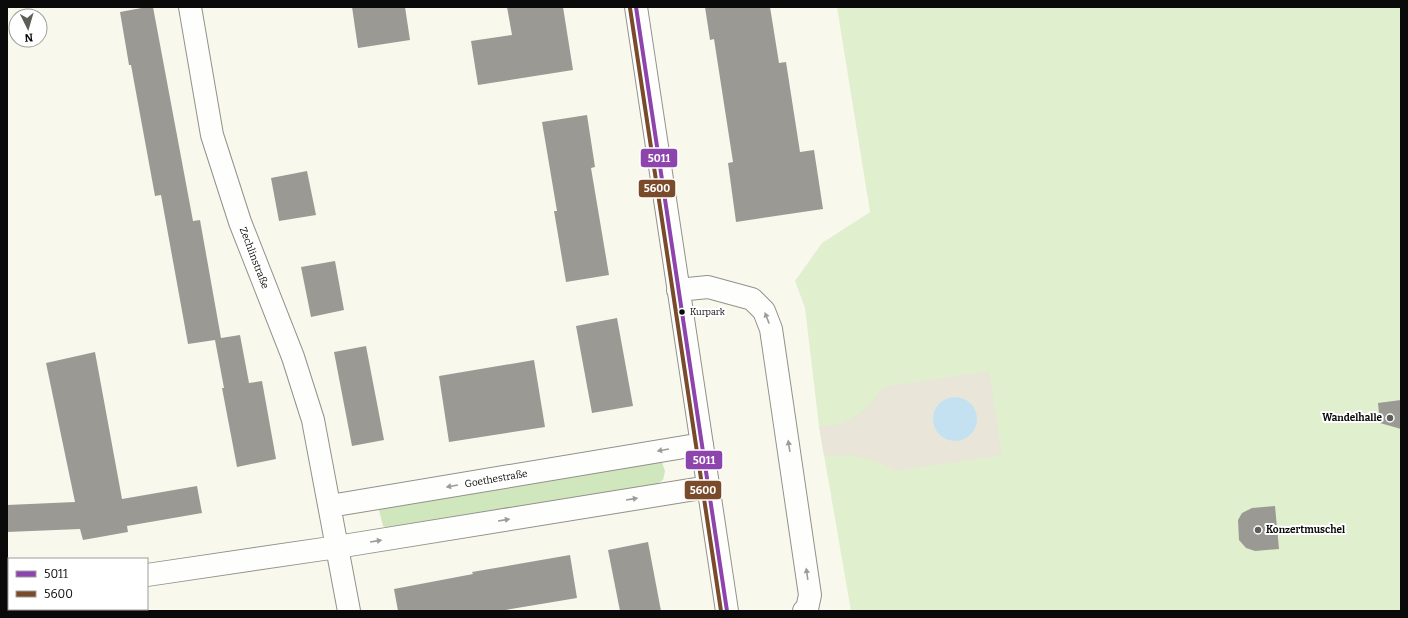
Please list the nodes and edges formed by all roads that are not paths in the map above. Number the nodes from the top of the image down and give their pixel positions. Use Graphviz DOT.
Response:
graph roads {
  1 [pos="190,7"];
  2 [pos="636,7"];
  3 [pos="678,290"];
  4 [pos="702,444"];
  5 [pos="708,487"];
  6 [pos="330,506"];
  7 [pos="337,547"];
  8 [pos="148,575"];
  9 [pos="349,611"];
  10 [pos="727,611"];
  11 [pos="804,611"];
  1 -- 6 [label="street, Zechlinstraße"];
  2 -- 3 [label="street"];
  3 -- 4 [label="street"];
  11 -- 3 [label="street, one-way"];
  4 -- 5 [label="street"];
  4 -- 6 [label="street, Goethestraße, one-way"];
  7 -- 5 [label="street, one-way"];
  5 -- 10 [label="street"];
  6 -- 7 [label="street"];
  7 -- 8 [label="street"];
  7 -- 9 [label="street"];
}
